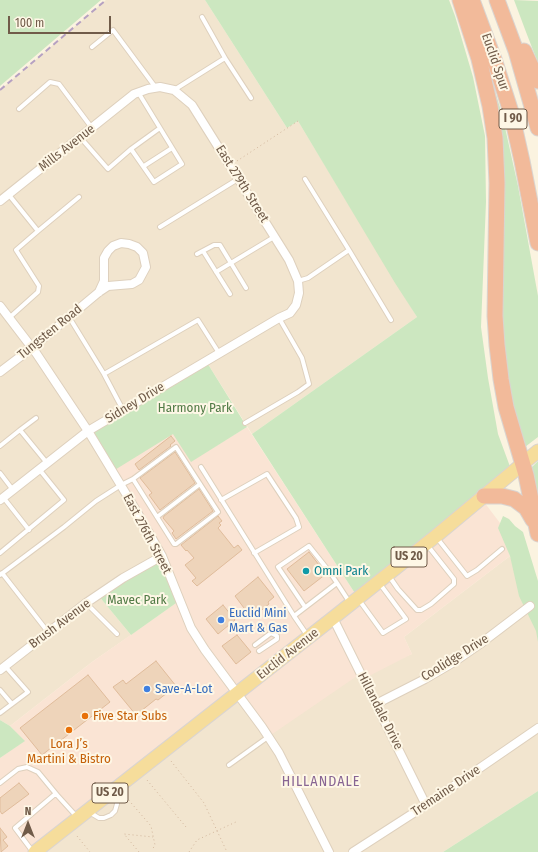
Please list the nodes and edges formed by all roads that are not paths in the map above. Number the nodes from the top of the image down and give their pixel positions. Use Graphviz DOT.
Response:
graph roads {
  1 [pos="460,0"];
  2 [pos="472,0"];
  3 [pos="498,2"];
  4 [pos="202,17"];
  5 [pos="92,47"];
  6 [pos="225,58"];
  7 [pos="538,81"];
  8 [pos="156,88"];
  9 [pos="174,90"];
  10 [pos="136,93"];
  11 [pos="251,98"];
  12 [pos="19,109"];
  13 [pos="92,128"];
  14 [pos="160,128"];
  15 [pos="538,128"];
  16 [pos="80,137"];
  17 [pos="172,148"];
  18 [pos="131,149"];
  19 [pos="144,166"];
  20 [pos="238,179"];
  21 [pos="305,179"];
  22 [pos="8,194"];
  23 [pos="79,198"];
  24 [pos="0,201"];
  25 [pos="160,227"];
  26 [pos="38,231"];
  27 [pos="274,237"];
  28 [pos="538,243"];
  29 [pos="349,250"];
  30 [pos="203,251"];
  31 [pos="197,254"];
  32 [pos="232,263"];
  33 [pos="216,272"];
  34 [pos="298,281"];
  35 [pos="246,288"];
  36 [pos="99,292"];
  37 [pos="230,294"];
  38 [pos="0,306"];
  39 [pos="69,317"];
  40 [pos="9,318"];
  41 [pos="279,318"];
  42 [pos="391,320"];
  43 [pos="33,347"];
  44 [pos="219,353"];
  45 [pos="0,372"];
  46 [pos="104,374"];
  47 [pos="123,410"];
  48 [pos="36,418"];
  49 [pos="245,423"];
  50 [pos="20,430"];
  51 [pos="88,431"];
  52 [pos="0,446"];
  53 [pos="538,451"];
  54 [pos="47,463"];
  55 [pos="523,464"];
  56 [pos="201,467"];
  57 [pos="39,469"];
  58 [pos="0,473"];
  59 [pos="133,479"];
  60 [pos="200,484"];
  61 [pos="121,485"];
  62 [pos="13,490"];
  63 [pos="484,496"];
  64 [pos="2,499"];
  65 [pos="221,500"];
  66 [pos="157,517"];
  67 [pos="29,530"];
  68 [pos="538,535"];
  69 [pos="431,540"];
  70 [pos="502,549"];
  71 [pos="0,553"];
  72 [pos="254,553"];
  73 [pos="162,556"];
  74 [pos="1,574"];
  75 [pos="383,578"];
  76 [pos="336,583"];
  77 [pos="354,601"];
  78 [pos="86,603"];
  79 [pos="530,606"];
  80 [pos="305,607"];
  81 [pos="294,616"];
  82 [pos="333,618"];
  83 [pos="48,632"];
  84 [pos="117,634"];
  85 [pos="309,637"];
  86 [pos="255,645"];
  87 [pos="259,651"];
  88 [pos="3,668"];
  89 [pos="0,690"];
  90 [pos="237,694"];
  91 [pos="12,704"];
  92 [pos="376,704"];
  93 [pos="0,713"];
  94 [pos="538,728"];
  95 [pos="268,736"];
  96 [pos="229,765"];
  97 [pos="0,783"];
  98 [pos="116,788"];
  99 [pos="57,795"];
  100 [pos="426,805"];
  101 [pos="83,814"];
  102 [pos="34,852"];
  103 [pos="329,852"];
  104 [pos="353,852"];
  1 -- 55 [label="highway"];
  2 -- 28 [label="highway, Euclid Spur / I 90"];
  3 -- 7 [label="highway"];
  3 -- 15 [label="highway, Euclid Spur / I 90"];
  4 -- 6 [label="lane"];
  5 -- 8 [label="lane"];
  6 -- 9 [label="lane"];
  6 -- 11 [label="lane"];
  8 -- 9 [label="street"];
  8 -- 10 [label="street"];
  9 -- 20 [label="street, East 279th Street"];
  10 -- 13 [label="street, Mills Avenue"];
  10 -- 14 [label="lane"];
  12 -- 13 [label="lane"];
  13 -- 16 [label="street, Mills Avenue"];
  14 -- 17 [label="lane"];
  14 -- 18 [label="lane"];
  16 -- 18 [label="lane"];
  16 -- 22 [label="street, Mills Avenue"];
  17 -- 19 [label="lane"];
  17 -- 19 [label="lane"];
  18 -- 19 [label="lane"];
  20 -- 25 [label="lane"];
  20 -- 27 [label="street, East 279th Street"];
  21 -- 29 [label="lane"];
  22 -- 24 [label="street, Mills Avenue"];
  22 -- 26 [label="lane"];
  23 -- 26 [label="lane"];
  26 -- 40 [label="lane"];
  27 -- 32 [label="lane"];
  27 -- 34 [label="street, East 279th Street"];
  29 -- 34 [label="lane"];
  29 -- 42 [label="lane"];
  30 -- 31 [label="lane"];
  30 -- 32 [label="lane"];
  30 -- 33 [label="lane"];
  32 -- 33 [label="lane"];
  32 -- 35 [label="lane"];
  33 -- 37 [label="lane"];
  34 -- 41 [label="street, East 279th Street"];
  36 -- 36 [label="street, Tungsten Road"];
  36 -- 39 [label="street, Tungsten Road"];
  38 -- 40 [label="street, East 276th Street"];
  39 -- 43 [label="street, Tungsten Road"];
  39 -- 46 [label="lane"];
  40 -- 43 [label="street, East 276th Street"];
  41 -- 44 [label="street, Sidney Drive"];
  41 -- 49 [label="lane"];
  43 -- 45 [label="street, Tungsten Road"];
  43 -- 51 [label="street, East 276th Street"];
  44 -- 46 [label="lane"];
  44 -- 47 [label="street, Sidney Drive"];
  46 -- 47 [label="lane"];
  47 -- 51 [label="street, Sidney Drive"];
  48 -- 50 [label="lane"];
  50 -- 52 [label="lane"];
  50 -- 54 [label="lane"];
  51 -- 54 [label="street, Sidney Drive"];
  51 -- 61 [label="street, East 276th Street"];
  53 -- 55 [label="main road, Euclid Avenue / US 20"];
  54 -- 57 [label="street, Sidney Drive"];
  55 -- 63 [label="main road, Euclid Avenue / US 20"];
  55 -- 68 [label="highway"];
  56 -- 65 [label="lane"];
  57 -- 62 [label="street, Sidney Drive"];
  57 -- 67 [label="lane"];
  58 -- 62 [label="lane"];
  59 -- 60 [label="lane"];
  59 -- 61 [label="lane"];
  59 -- 66 [label="lane"];
  60 -- 66 [label="lane"];
  60 -- 66 [label="lane"];
  61 -- 73 [label="street, East 276th Street"];
  61 -- 74 [label="lane"];
  62 -- 64 [label="street, Sidney Drive"];
  63 -- 68 [label="highway"];
  63 -- 69 [label="main road, Euclid Avenue / US 20"];
  64 -- 67 [label="lane"];
  65 -- 72 [label="lane"];
  65 -- 72 [label="lane"];
  67 -- 71 [label="lane"];
  69 -- 70 [label="lane"];
  69 -- 75 [label="main road, Euclid Avenue / US 20"];
  69 -- 75 [label="lane"];
  72 -- 81 [label="lane"];
  73 -- 78 [label="street, Brush Avenue"];
  73 -- 90 [label="street, East 276th Street"];
  74 -- 83 [label="lane"];
  75 -- 77 [label="main road, Euclid Avenue / US 20"];
  75 -- 77 [label="lane"];
  76 -- 77 [label="lane"];
  76 -- 80 [label="lane"];
  76 -- 80 [label="lane"];
  77 -- 82 [label="main road, Euclid Avenue / US 20"];
  78 -- 83 [label="street, Brush Avenue"];
  78 -- 84 [label="lane"];
  79 -- 92 [label="street, Coolidge Drive"];
  80 -- 81 [label="lane"];
  81 -- 85 [label="lane"];
  82 -- 85 [label="main road, Euclid Avenue / US 20"];
  82 -- 92 [label="street, Hillandale Drive"];
  83 -- 88 [label="street, Brush Avenue"];
  85 -- 90 [label="main road, Euclid Avenue / US 20"];
  86 -- 87 [label="lane"];
  88 -- 91 [label="lane"];
  89 -- 91 [label="lane"];
  90 -- 95 [label="street, East 276th Street"];
  90 -- 98 [label="main road, Euclid Avenue / US 20"];
  91 -- 93 [label="lane"];
  92 -- 100 [label="street, Hillandale Drive"];
  94 -- 100 [label="street, Tremaine Drive"];
  95 -- 96 [label="lane"];
  95 -- 103 [label="street, East 276th Street"];
  97 -- 99 [label="lane"];
  98 -- 101 [label="main road, Euclid Avenue / US 20"];
  98 -- 101 [label="lane"];
  99 -- 101 [label="lane"];
  99 -- 102 [label="lane"];
  100 -- 104 [label="street, Tremaine Drive"];
  101 -- 102 [label="main road, Euclid Avenue / US 20"];
}
